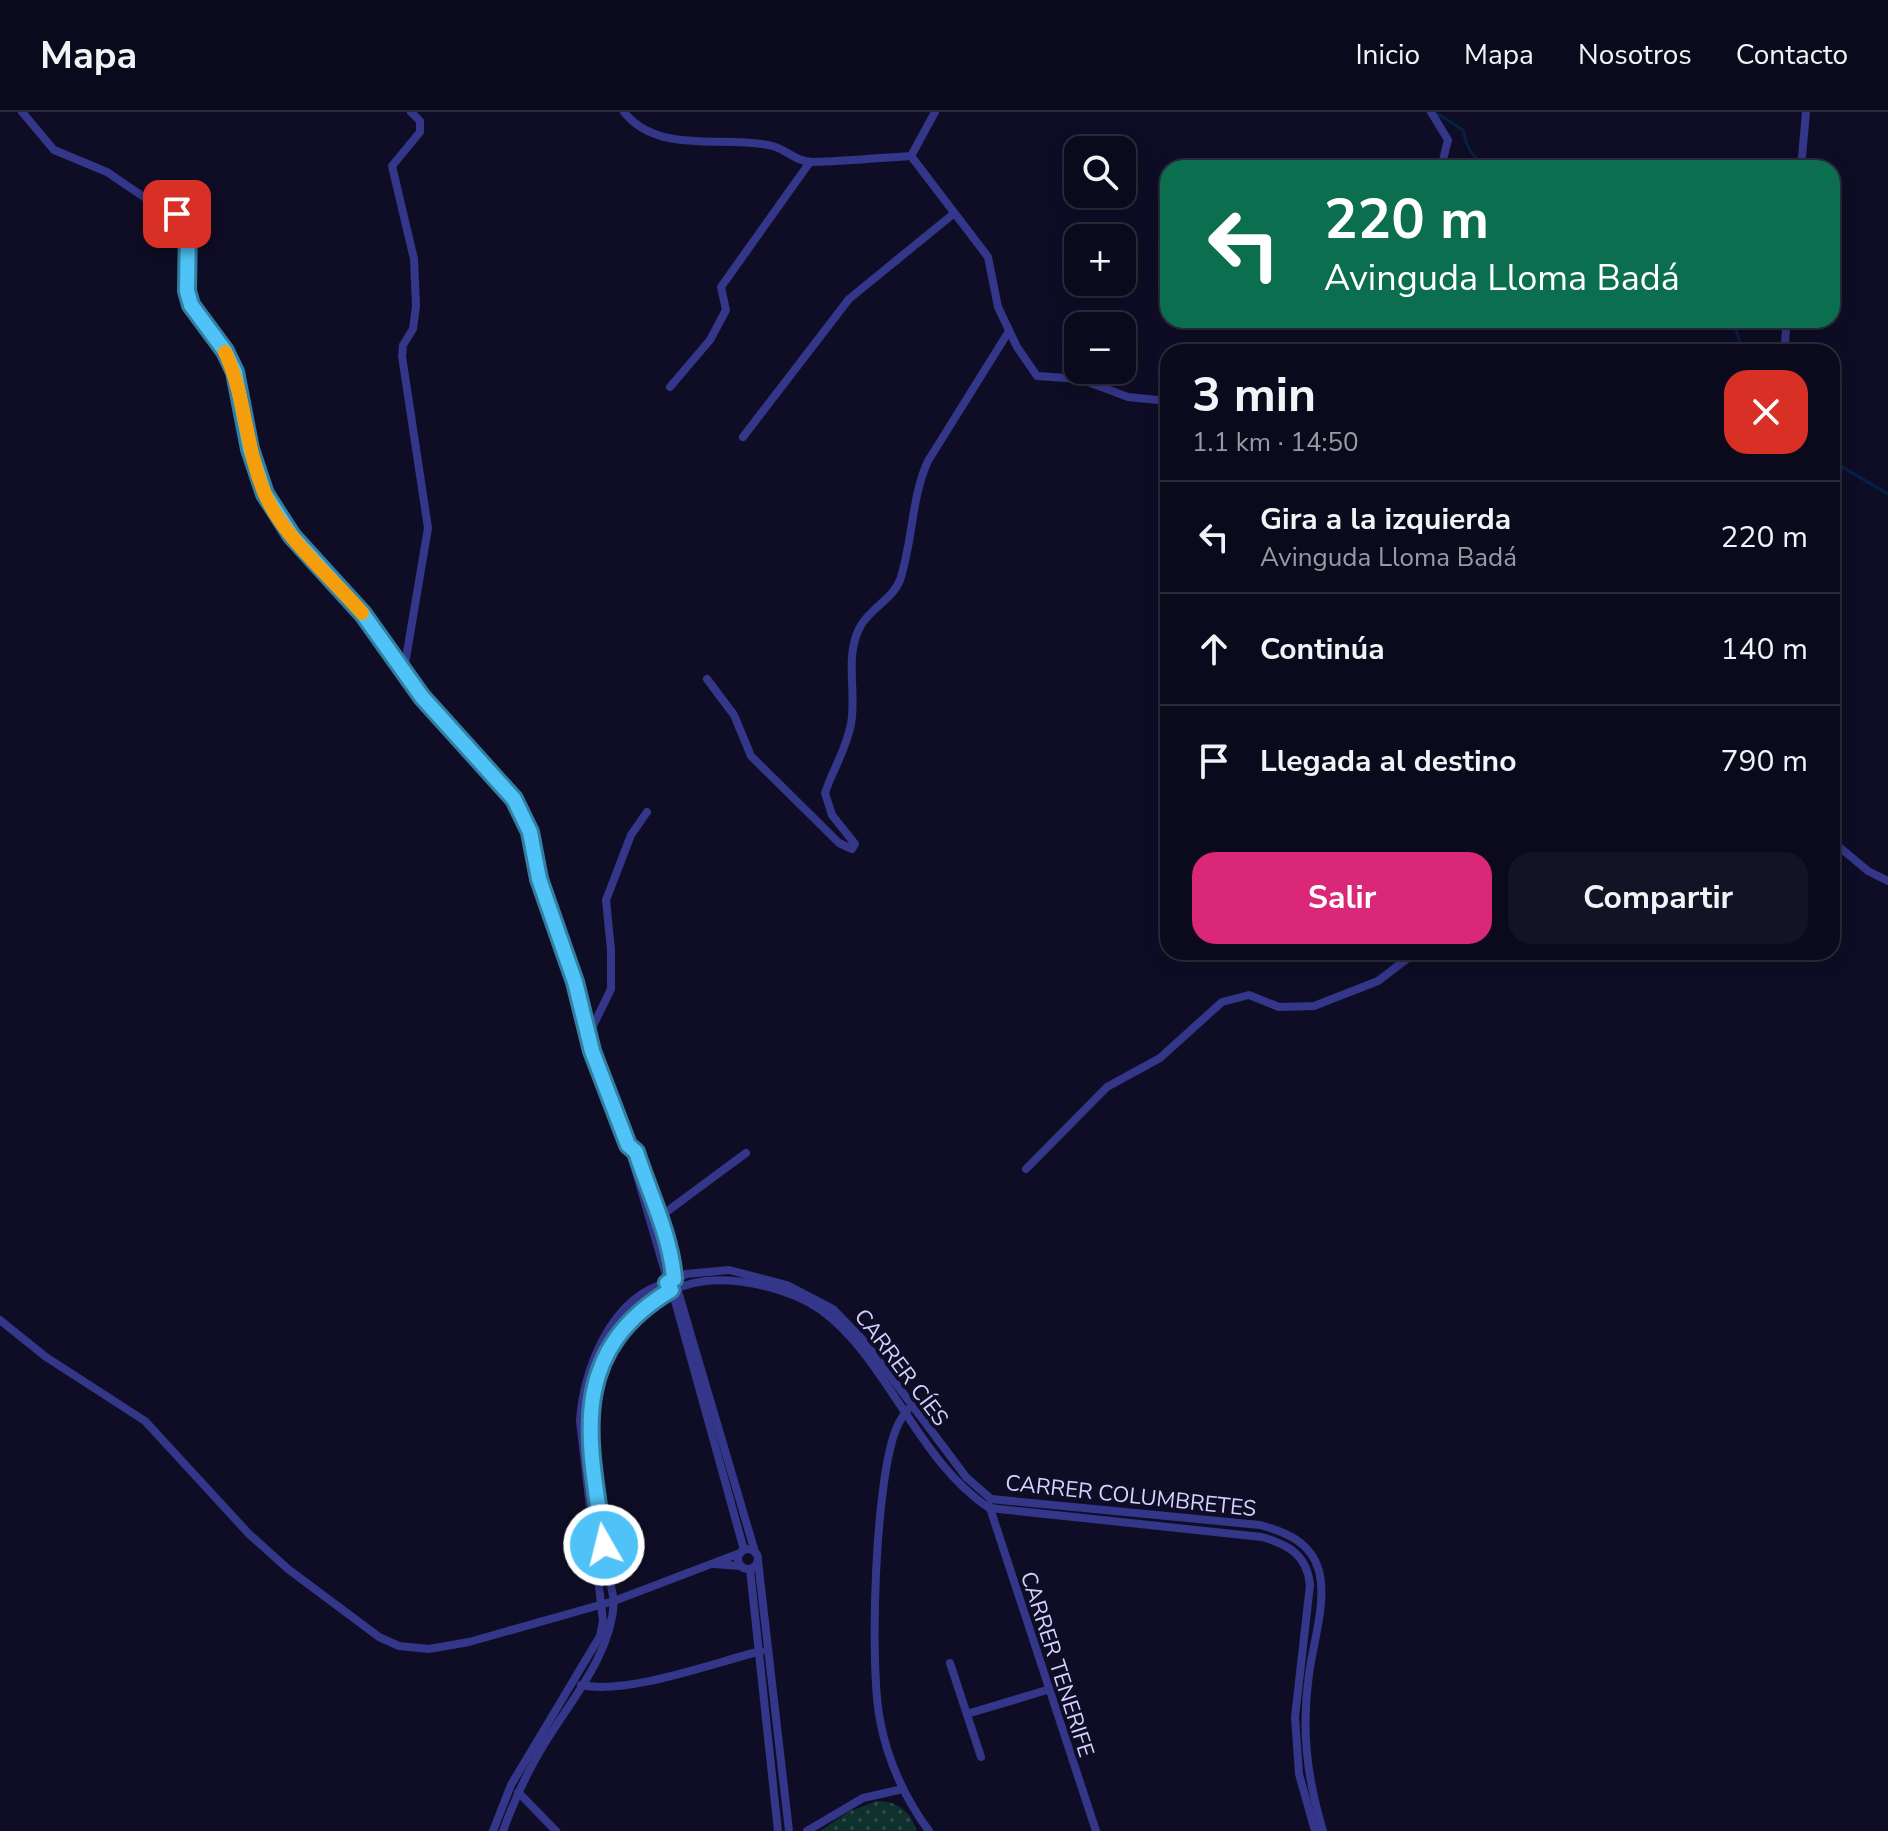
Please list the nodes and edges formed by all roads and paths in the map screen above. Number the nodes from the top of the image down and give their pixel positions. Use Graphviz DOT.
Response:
graph roads {
  1 [pos="22,112"];
  2 [pos="411,112"];
  3 [pos="624,112"];
  4 [pos="935,112"];
  5 [pos="1431,112"];
  6 [pos="1806,112"];
  7 [pos="911,156"];
  8 [pos="1443,160"];
  9 [pos="1802,160"];
  10 [pos="810,162"];
  11 [pos="952,215"];
  12 [pos="1009,331"];
  13 [pos="670,387"];
  14 [pos="1160,400"];
  15 [pos="743,437"];
  16 [pos="404,671"];
  17 [pos="707,679"];
  18 [pos="647,812"];
  19 [pos="1840,848"];
  20 [pos="1888,881"];
  21 [pos="1406,960"];
  22 [pos="588,1036"];
  23 [pos="746,1153"];
  24 [pos="1026,1169"];
  25 [pos="654,1221"];
  26 [pos="673,1285"];
  27 [pos="0,1320"];
  28 [pos="907,1410"];
  29 [pos="990,1503"];
  30 [pos="742,1552"];
  31 [pos="756,1557"];
  32 [pos="713,1564"];
  33 [pos="746,1568"];
  34 [pos="614,1601"];
  35 [pos="600,1606"];
  36 [pos="761,1651"];
  37 [pos="950,1663"];
  38 [pos="581,1685"];
  39 [pos="1047,1690"];
  40 [pos="967,1714"];
  41 [pos="981,1757"];
  42 [pos="903,1789"];
  43 [pos="518,1792"];
  44 [pos="493,1831"];
  45 [pos="503,1831"];
  46 [pos="556,1831"];
  47 [pos="778,1831"];
  48 [pos="789,1831"];
  49 [pos="807,1831"];
  50 [pos="929,1831"];
  51 [pos="1096,1831"];
  52 [pos="1315,1831"];
  53 [pos="1323,1831"];
  1 -- 16 [label="street"];
  2 -- 16 [label="street"];
  3 -- 10 [label="street"];
  4 -- 7 [label="street"];
  5 -- 8 [label="street"];
  6 -- 9 [label="street"];
  7 -- 10 [label="street"];
  7 -- 11 [label="street"];
  10 -- 13 [label="street"];
  11 -- 12 [label="street"];
  11 -- 15 [label="street"];
  12 -- 14 [label="street"];
  12 -- 17 [label="street"];
  16 -- 22 [label="street"];
  18 -- 22 [label="street"];
  19 -- 20 [label="street"];
  21 -- 24 [label="street"];
  22 -- 25 [label="street"];
  23 -- 25 [label="street"];
  25 -- 26 [label="street"];
  26 -- 28 [label="street, CARRER CÍES"];
  26 -- 30 [label="street"];
  26 -- 31 [label="street"];
  26 -- 34 [label="street, CARRER CÍES"];
  26 -- 35 [label="street, CARRER CÍES"];
  27 -- 35 [label="street"];
  28 -- 29 [label="street, CARRER CÍES"];
  28 -- 42 [label="street"];
  29 -- 39 [label="street, CARRER TENERIFE"];
  29 -- 52 [label="street, CARRER COLUMBRETES"];
  29 -- 53 [label="street, CARRER COLUMBRETES"];
  30 -- 31 [label="street"];
  30 -- 32 [label="street"];
  30 -- 33 [label="street"];
  31 -- 33 [label="street"];
  31 -- 48 [label="street"];
  32 -- 33 [label="street"];
  32 -- 34 [label="street"];
  33 -- 36 [label="street"];
  34 -- 35 [label="street"];
  34 -- 38 [label="street, CARRER CÍES"];
  35 -- 44 [label="street, CARRER CÍES"];
  36 -- 38 [label="street"];
  36 -- 47 [label="street"];
  37 -- 40 [label="street"];
  38 -- 43 [label="street, CARRER CÍES"];
  39 -- 40 [label="street"];
  39 -- 51 [label="street, CARRER TENERIFE"];
  40 -- 41 [label="street"];
  42 -- 49 [label="street"];
  42 -- 50 [label="street"];
  43 -- 45 [label="street, CARRER CÍES"];
  43 -- 46 [label="street"];
}
